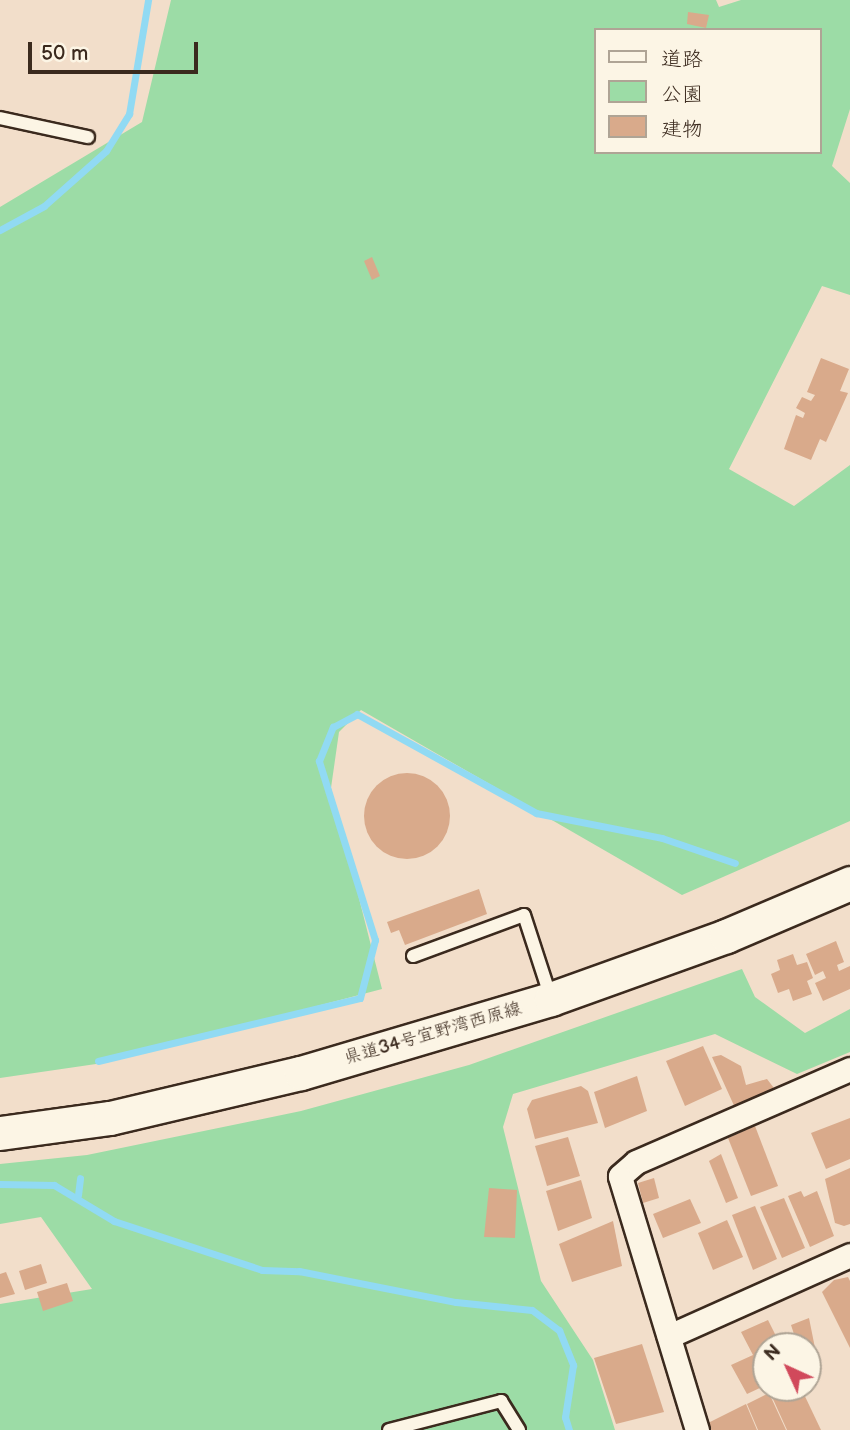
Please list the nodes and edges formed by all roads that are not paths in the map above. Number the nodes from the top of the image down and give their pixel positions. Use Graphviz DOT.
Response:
graph roads {
  1 [pos="0,118"];
  2 [pos="88,138"];
  3 [pos="850,883"];
  4 [pos="413,956"];
  5 [pos="551,999"];
  6 [pos="850,1069"];
  7 [pos="0,1133"];
  8 [pos="850,1255"];
  9 [pos="669,1336"];
  10 [pos="388,1430"];
  11 [pos="519,1430"];
  12 [pos="697,1430"];
  1 -- 2 [label="lane"];
  3 -- 5 [label="main road, 県道34号宜野湾西原線"];
  4 -- 5 [label="lane"];
  5 -- 7 [label="main road, 県道34号宜野湾西原線"];
  6 -- 9 [label="street"];
  8 -- 9 [label="street"];
  9 -- 12 [label="street"];
  10 -- 11 [label="lane"];
}
